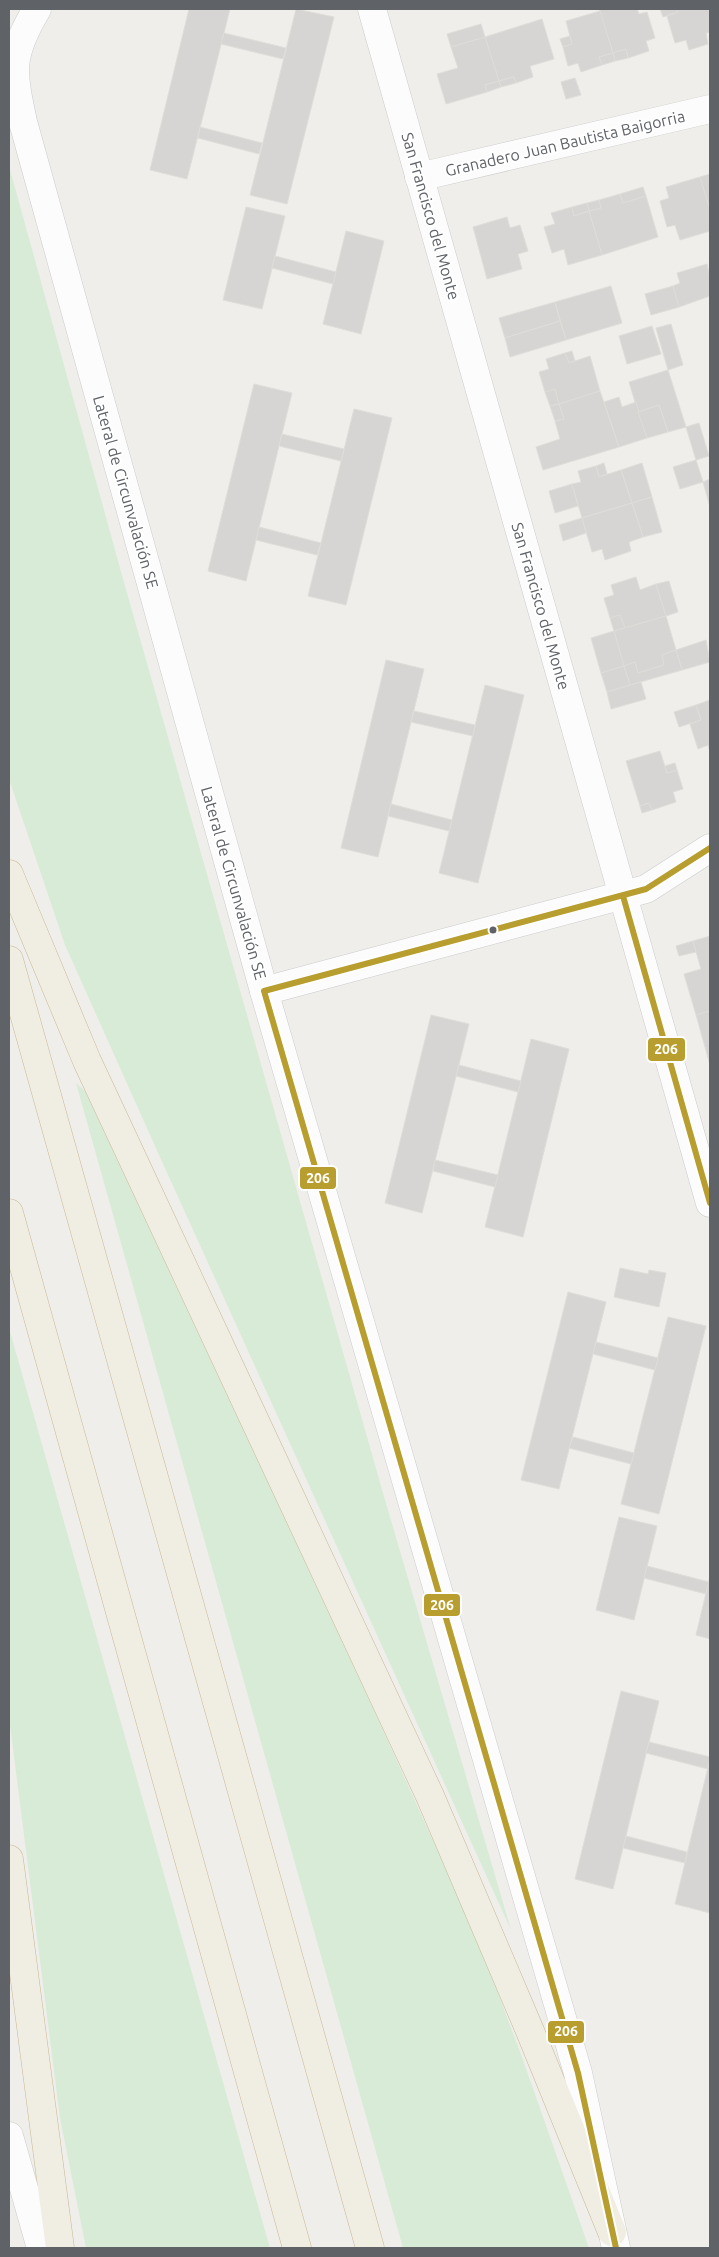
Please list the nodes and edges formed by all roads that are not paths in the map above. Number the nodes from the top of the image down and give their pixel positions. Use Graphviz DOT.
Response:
graph roads {
  1 [pos="37,9"];
  2 [pos="372,9"];
  3 [pos="710,109"];
  4 [pos="420,177"];
  5 [pos="710,848"];
  6 [pos="9,874"];
  7 [pos="623,896"];
  8 [pos="9,960"];
  9 [pos="264,991"];
  10 [pos="710,1203"];
  11 [pos="9,1213"];
  12 [pos="9,1859"];
  13 [pos="9,2136"];
  14 [pos="614,2240"];
  15 [pos="41,2248"];
  16 [pos="60,2248"];
  17 [pos="297,2248"];
  18 [pos="370,2248"];
  1 -- 9 [label="street, Lateral de Circunvalación SE"];
  2 -- 4 [label="street, San Francisco del Monte"];
  3 -- 4 [label="street, Granadero Juan Bautista Baigorria"];
  4 -- 7 [label="street, San Francisco del Monte"];
  5 -- 7 [label="street"];
  6 -- 14 [label="highway"];
  7 -- 9 [label="street"];
  7 -- 10 [label="street, San Francisco del Monte"];
  8 -- 18 [label="highway"];
  9 -- 14 [label="street, Lateral de Circunvalación SE"];
  11 -- 17 [label="highway"];
  12 -- 16 [label="highway"];
  13 -- 15 [label="street"];
}
